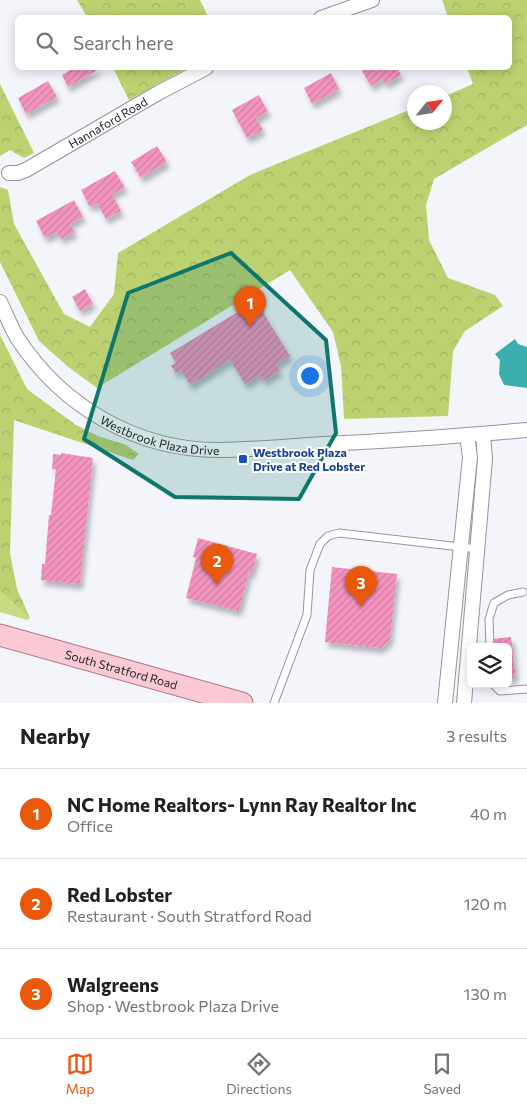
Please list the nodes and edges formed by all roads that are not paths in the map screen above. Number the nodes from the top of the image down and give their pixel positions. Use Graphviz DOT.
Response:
graph roads {
  1 [pos="372,0"];
  2 [pos="329,15"];
  3 [pos="202,70"];
  4 [pos="9,173"];
  5 [pos="0,302"];
  6 [pos="527,430"];
  7 [pos="476,434"];
  8 [pos="462,547"];
  9 [pos="478,549"];
  10 [pos="522,592"];
  11 [pos="0,636"];
  12 [pos="490,643"];
  13 [pos="497,688"];
  14 [pos="527,689"];
  15 [pos="242,703"];
  16 [pos="274,703"];
  17 [pos="445,703"];
  18 [pos="464,703"];
  1 -- 2 [label="street"];
  3 -- 4 [label="street, Hannaford Road"];
  5 -- 7 [label="street, Westbrook Plaza Drive"];
  6 -- 7 [label="street, Westbrook Plaza Drive"];
  7 -- 8 [label="street"];
  7 -- 9 [label="street"];
  8 -- 9 [label="lane"];
  8 -- 16 [label="lane"];
  8 -- 17 [label="street"];
  9 -- 18 [label="street"];
  10 -- 12 [label="lane"];
  11 -- 15 [label="main road, South Stratford Road"];
  13 -- 14 [label="lane"];
}
